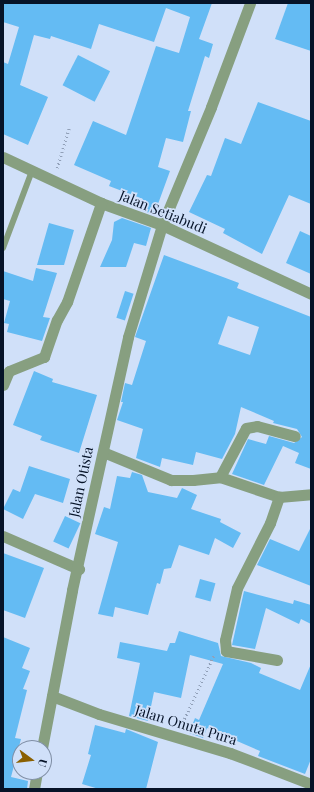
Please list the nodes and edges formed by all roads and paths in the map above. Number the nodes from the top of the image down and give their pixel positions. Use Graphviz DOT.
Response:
graph roads {
  1 [pos="250,3"];
  2 [pos="69,128"];
  3 [pos="3,157"];
  4 [pos="32,171"];
  5 [pos="53,181"];
  6 [pos="101,203"];
  7 [pos="162,225"];
  8 [pos="3,248"];
  9 [pos="311,294"];
  10 [pos="3,385"];
  11 [pos="295,436"];
  12 [pos="103,452"];
  13 [pos="220,477"];
  14 [pos="311,494"];
  15 [pos="279,497"];
  16 [pos="3,536"];
  17 [pos="79,569"];
  18 [pos="226,648"];
  19 [pos="277,660"];
  20 [pos="52,696"];
  21 [pos="177,736"];
  22 [pos="44,740"];
  23 [pos="311,784"];
  1 -- 7 [label="street, Jalan Otista"];
  2 -- 5 [label="path"];
  3 -- 4 [label="street, Jalan Setiabudi"];
  4 -- 5 [label="street, Jalan Setiabudi"];
  4 -- 8 [label="lane"];
  5 -- 6 [label="street, Jalan Setiabudi"];
  6 -- 7 [label="street, Jalan Setiabudi"];
  6 -- 10 [label="street"];
  7 -- 9 [label="street, Jalan Setiabudi"];
  7 -- 12 [label="street, Jalan Otista"];
  11 -- 13 [label="street"];
  12 -- 13 [label="street"];
  12 -- 17 [label="street, Jalan Otista"];
  13 -- 15 [label="street"];
  14 -- 15 [label="street"];
  15 -- 18 [label="street"];
  16 -- 17 [label="street"];
  17 -- 20 [label="street, Jalan Otista"];
  18 -- 19 [label="street"];
  18 -- 21 [label="path"];
  20 -- 21 [label="street, Jalan Onuta Pura"];
  20 -- 22 [label="street, Jalan Otista"];
  21 -- 23 [label="street, Jalan Onuta Pura"];
}
